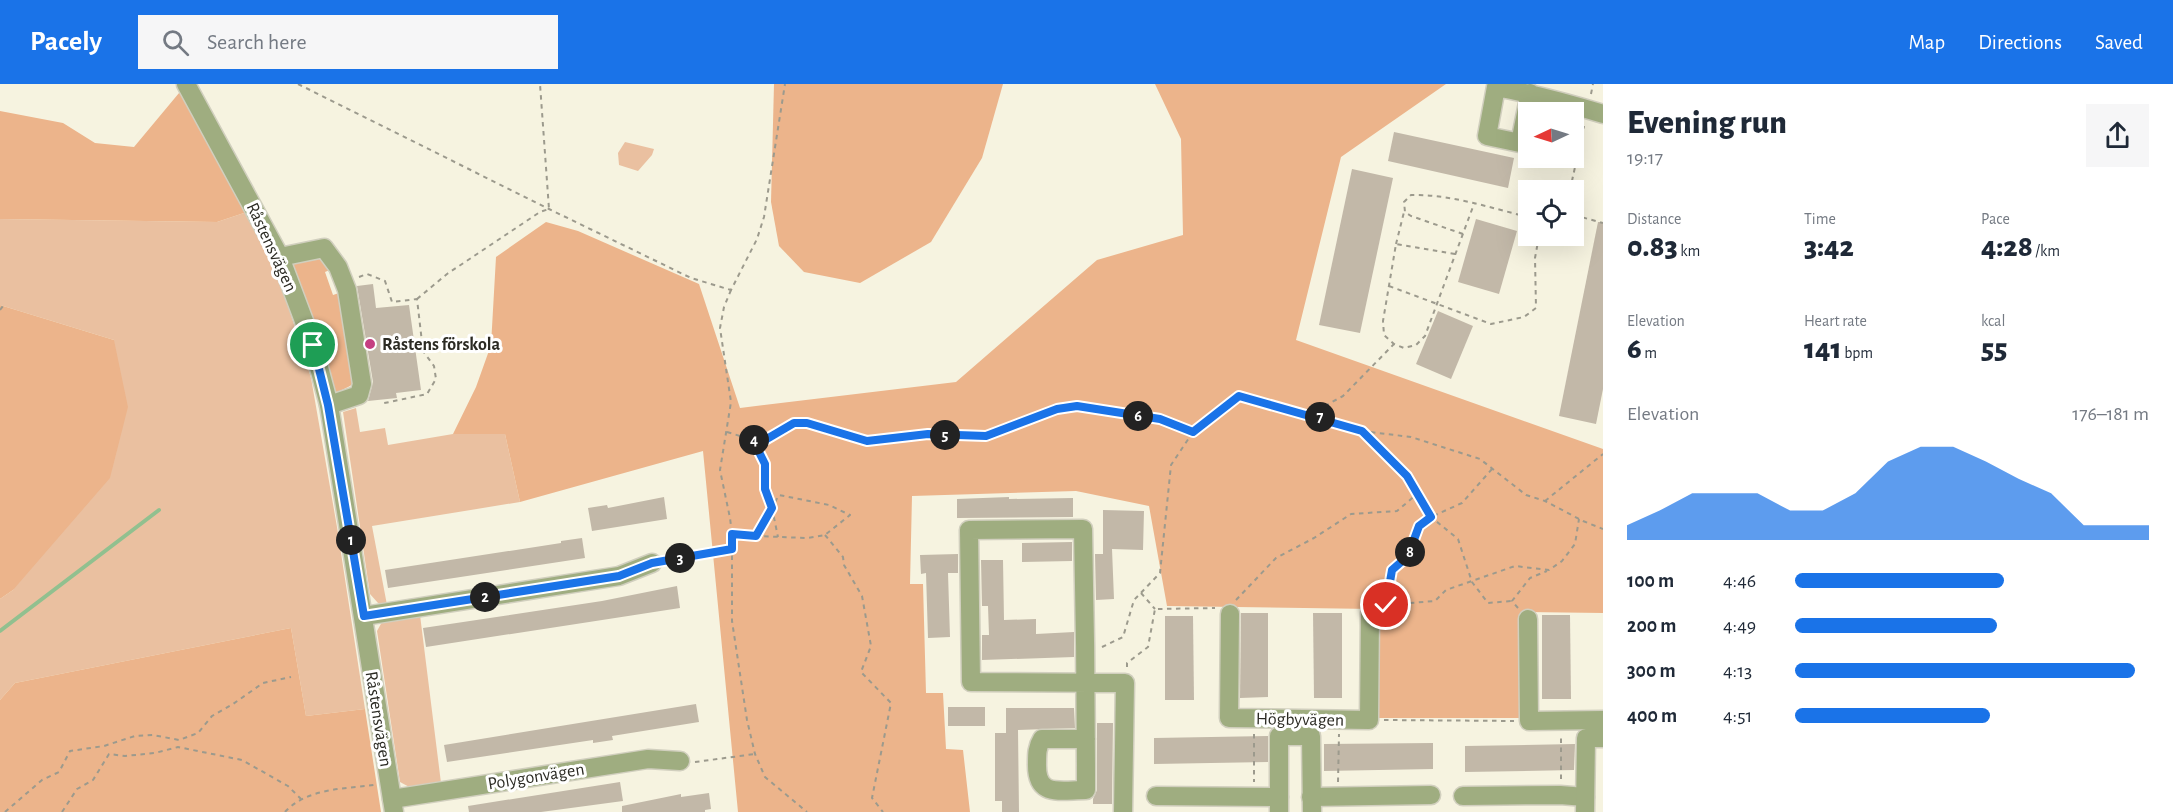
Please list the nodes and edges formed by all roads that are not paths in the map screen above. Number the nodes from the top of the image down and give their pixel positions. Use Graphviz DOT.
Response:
graph roads {
  1 [pos="186,84"];
  2 [pos="1530,93"];
  3 [pos="1595,111"];
  4 [pos="280,257"];
  5 [pos="328,405"];
  6 [pos="652,563"];
  7 [pos="1370,613"];
  8 [pos="1230,614"];
  9 [pos="364,616"];
  10 [pos="1528,619"];
  11 [pos="1086,682"];
  12 [pos="1603,720"];
  13 [pos="1603,738"];
  14 [pos="1086,739"];
  15 [pos="680,761"];
  16 [pos="1431,795"];
  17 [pos="1156,796"];
  18 [pos="1463,796"];
  19 [pos="392,798"];
  20 [pos="1279,804"];
  21 [pos="1312,804"];
  22 [pos="1585,805"];
  23 [pos="1123,812"];
  1 -- 4 [label="street, Råstensvägen"];
  2 -- 3 [label="street"];
  4 -- 5 [label="street, Råstensvägen"];
  4 -- 5 [label="street"];
  5 -- 9 [label="street, Råstensvägen"];
  6 -- 9 [label="street"];
  7 -- 8 [label="street, Högbyvägen"];
  9 -- 19 [label="street, Råstensvägen"];
  10 -- 12 [label="street"];
  11 -- 11 [label="street"];
  11 -- 14 [label="street"];
  11 -- 23 [label="street"];
  13 -- 22 [label="street"];
  15 -- 19 [label="street, Polygonvägen"];
  16 -- 21 [label="street, Högbyvägen"];
  17 -- 20 [label="street, Högbyvägen"];
  18 -- 22 [label="street"];
  20 -- 21 [label="street, Högbyvägen"];
}
